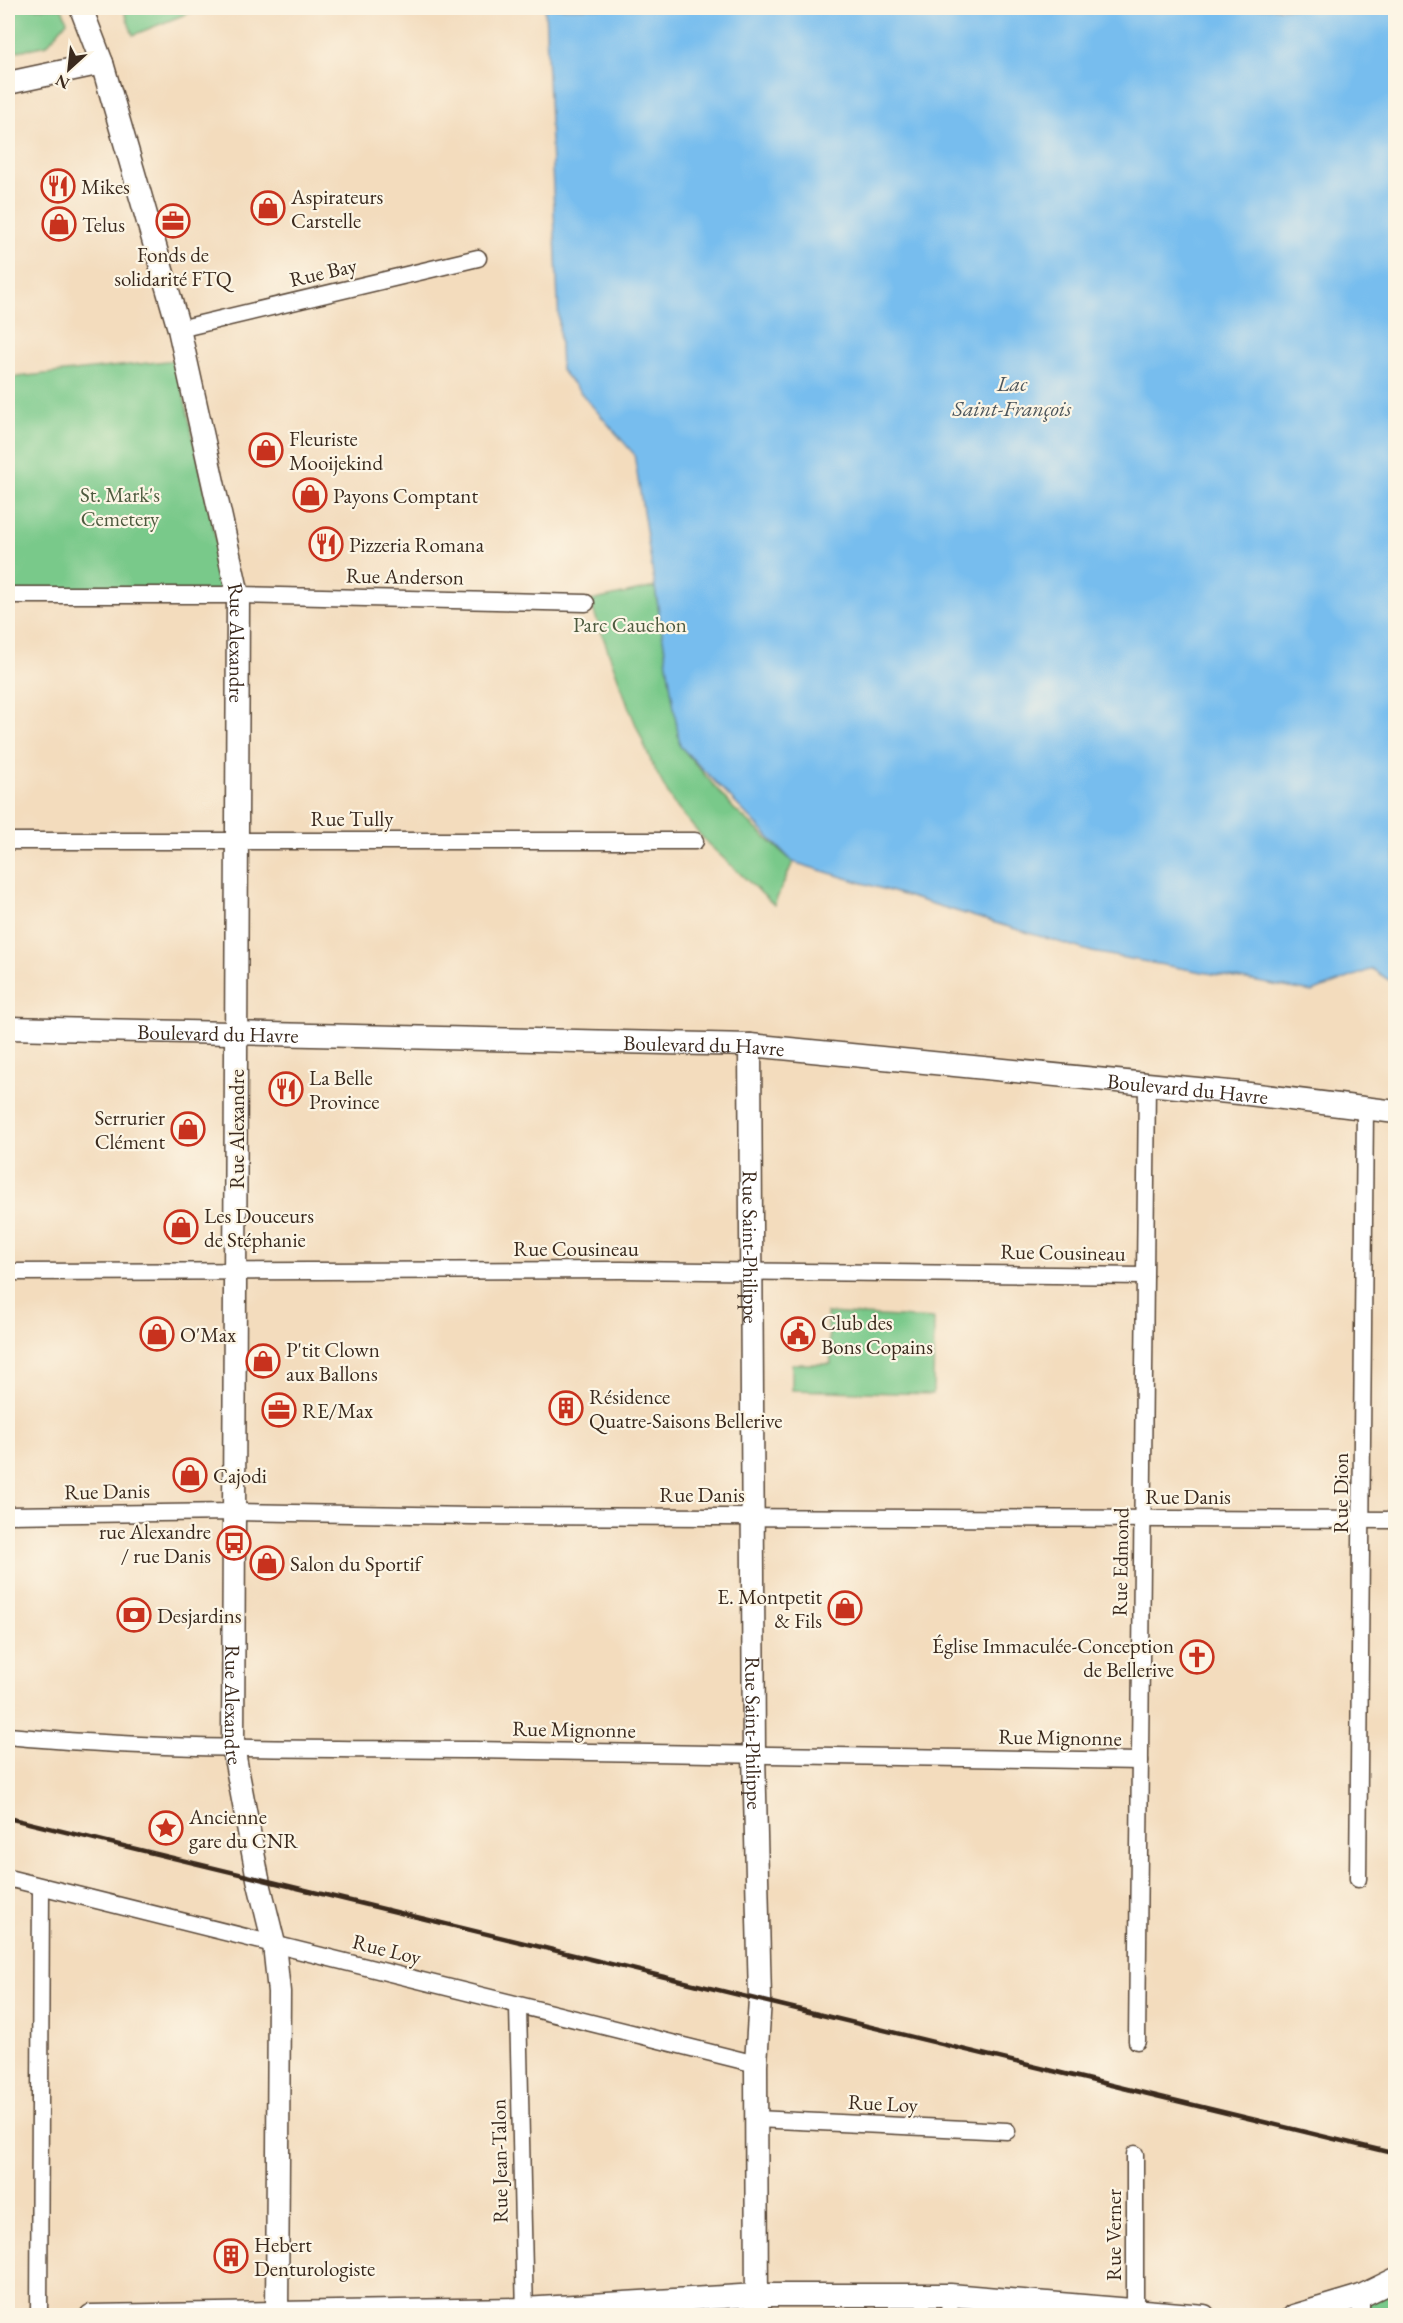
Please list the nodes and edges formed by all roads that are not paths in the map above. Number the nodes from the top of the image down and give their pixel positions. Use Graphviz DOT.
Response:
graph roads {
  1 [pos="81,8"];
  2 [pos="102,63"];
  3 [pos="8,82"];
  4 [pos="478,258"];
  5 [pos="178,329"];
  6 [pos="8,595"];
  7 [pos="238,595"];
  8 [pos="586,603"];
  9 [pos="237,840"];
  10 [pos="8,841"];
  11 [pos="696,841"];
  12 [pos="8,1028"];
  13 [pos="237,1033"];
  14 [pos="750,1045"];
  15 [pos="1147,1084"];
  16 [pos="1365,1108"];
  17 [pos="1395,1112"];
  18 [pos="235,1271"];
  19 [pos="8,1272"];
  20 [pos="751,1272"];
  21 [pos="1145,1276"];
  22 [pos="234,1512"];
  23 [pos="8,1515"];
  24 [pos="753,1516"];
  25 [pos="1143,1518"];
  26 [pos="1362,1519"];
  27 [pos="1395,1520"];
  28 [pos="8,1736"];
  29 [pos="233,1747"];
  30 [pos="754,1754"];
  31 [pos="1140,1761"];
  32 [pos="8,1878"];
  33 [pos="1358,1879"];
  34 [pos="41,1887"];
  35 [pos="274,1944"];
  36 [pos="518,2006"];
  37 [pos="1137,2041"];
  38 [pos="756,2064"];
  39 [pos="756,2119"];
  40 [pos="1007,2131"];
  41 [pos="1135,2154"];
  42 [pos="1395,2279"];
  43 [pos="757,2305"];
  44 [pos="949,2305"];
  45 [pos="1361,2306"];
  46 [pos="525,2312"];
  47 [pos="1135,2312"];
  48 [pos="277,2314"];
  49 [pos="39,2316"];
  50 [pos="91,2316"];
  51 [pos="1204,2316"];
  52 [pos="1294,2316"];
  1 -- 2 [label="street, Rue Alexandre"];
  2 -- 3 [label="street"];
  2 -- 5 [label="street, Rue Alexandre"];
  4 -- 5 [label="street, Rue Bay"];
  5 -- 7 [label="street, Rue Alexandre"];
  6 -- 7 [label="street, Rue Anderson"];
  7 -- 8 [label="street, Rue Anderson"];
  7 -- 9 [label="street, Rue Alexandre"];
  9 -- 10 [label="street, Rue Tully"];
  9 -- 11 [label="street, Rue Tully"];
  9 -- 13 [label="street, Rue Alexandre"];
  12 -- 13 [label="street, Boulevard du Havre"];
  13 -- 14 [label="street, Boulevard du Havre"];
  13 -- 18 [label="street, Rue Alexandre"];
  14 -- 15 [label="street, Boulevard du Havre"];
  14 -- 20 [label="street, Rue Saint-Philippe"];
  15 -- 16 [label="street, Boulevard du Havre"];
  15 -- 21 [label="street, Rue Edmond"];
  16 -- 17 [label="street, Boulevard du Havre"];
  16 -- 26 [label="street, Rue Dion"];
  18 -- 19 [label="street, Rue Cousineau"];
  18 -- 20 [label="street, Rue Cousineau"];
  18 -- 22 [label="street, Rue Alexandre"];
  20 -- 21 [label="street, Rue Cousineau"];
  20 -- 24 [label="street, Rue Saint-Philippe"];
  21 -- 25 [label="street, Rue Edmond"];
  22 -- 23 [label="street, Rue Danis"];
  22 -- 24 [label="street, Rue Danis"];
  22 -- 29 [label="street, Rue Alexandre"];
  24 -- 25 [label="street, Rue Danis"];
  24 -- 30 [label="street, Rue Saint-Philippe"];
  25 -- 26 [label="street, Rue Danis"];
  25 -- 31 [label="street, Rue Edmond"];
  26 -- 27 [label="street, Rue Danis"];
  26 -- 33 [label="street, Rue Dion"];
  28 -- 29 [label="street, Rue Mignonne"];
  29 -- 30 [label="street, Rue Mignonne"];
  29 -- 35 [label="street, Rue Alexandre"];
  30 -- 31 [label="street, Rue Mignonne"];
  30 -- 38 [label="street, Rue Saint-Philippe"];
  31 -- 37 [label="street, Rue Edmond"];
  32 -- 34 [label="street, Rue Loy"];
  34 -- 35 [label="street, Rue Loy"];
  34 -- 49 [label="street"];
  35 -- 36 [label="street, Rue Loy"];
  35 -- 48 [label="street, Rue Alexandre"];
  36 -- 38 [label="street, Rue Loy"];
  36 -- 46 [label="street, Rue Jean-Talon"];
  38 -- 39 [label="street, Rue Saint-Philippe"];
  39 -- 40 [label="street, Rue Loy"];
  39 -- 43 [label="street, Rue Saint-Philippe"];
  41 -- 47 [label="street, Rue Verner"];
  42 -- 45 [label="street"];
  43 -- 44 [label="street"];
  43 -- 46 [label="street"];
  44 -- 47 [label="street"];
  45 -- 52 [label="street"];
  46 -- 48 [label="street"];
  47 -- 51 [label="street"];
  48 -- 50 [label="street"];
}
